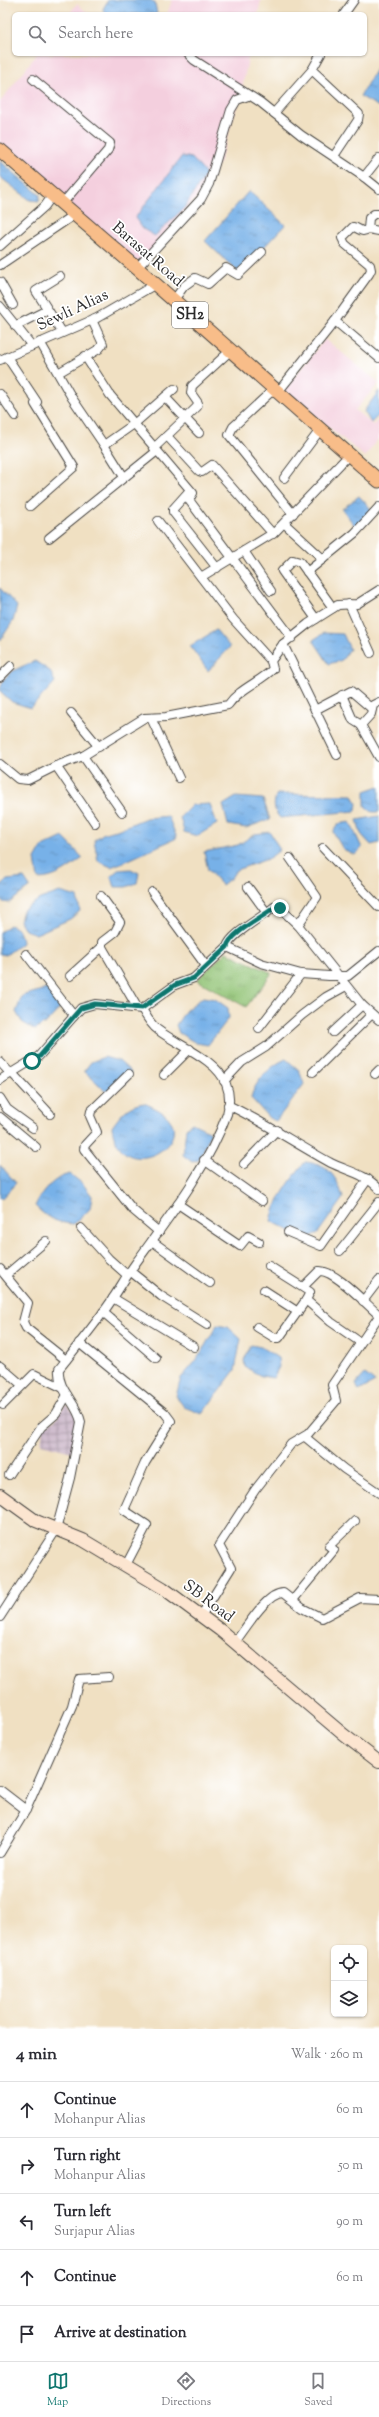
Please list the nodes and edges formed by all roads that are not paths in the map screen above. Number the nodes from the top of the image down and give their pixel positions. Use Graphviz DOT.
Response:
graph roads {
  1 [pos="354,0"];
  2 [pos="345,12"];
  3 [pos="190,56"];
  4 [pos="320,56"];
  5 [pos="312,70"];
  6 [pos="33,79"];
  7 [pos="248,96"];
  8 [pos="274,113"];
  9 [pos="0,150"];
  10 [pos="334,156"];
  11 [pos="379,158"];
  12 [pos="364,177"];
  13 [pos="379,189"];
  14 [pos="52,196"];
  15 [pos="62,204"];
  16 [pos="379,214"];
  17 [pos="74,215"];
  18 [pos="368,229"];
  19 [pos="379,231"];
  20 [pos="0,246"];
  21 [pos="262,252"];
  22 [pos="0,264"];
  23 [pos="137,268"];
  24 [pos="60,276"];
  25 [pos="0,282"];
  26 [pos="156,284"];
  27 [pos="174,300"];
  28 [pos="13,305"];
  29 [pos="0,306"];
  30 [pos="47,310"];
  31 [pos="92,320"];
  32 [pos="335,321"];
  33 [pos="15,326"];
  34 [pos="62,332"];
  35 [pos="40,342"];
  36 [pos="32,346"];
  37 [pos="230,351"];
  38 [pos="85,356"];
  39 [pos="4,358"];
  40 [pos="379,358"];
  41 [pos="58,373"];
  42 [pos="174,389"];
  43 [pos="276,390"];
  44 [pos="0,394"];
  45 [pos="165,397"];
  46 [pos="15,416"];
  47 [pos="186,418"];
  48 [pos="134,424"];
  49 [pos="320,430"];
  50 [pos="199,433"];
  51 [pos="167,436"];
  52 [pos="104,445"];
  53 [pos="155,450"];
  54 [pos="349,455"];
  55 [pos="124,477"];
  56 [pos="284,478"];
  57 [pos="379,481"];
  58 [pos="190,490"];
  59 [pos="30,506"];
  60 [pos="379,507"];
  61 [pos="293,514"];
  62 [pos="158,521"];
  63 [pos="285,524"];
  64 [pos="273,534"];
  65 [pos="50,538"];
  66 [pos="244,551"];
  67 [pos="231,559"];
  68 [pos="323,559"];
  69 [pos="217,568"];
  70 [pos="307,572"];
  71 [pos="202,578"];
  72 [pos="379,590"];
  73 [pos="271,591"];
  74 [pos="349,604"];
  75 [pos="333,608"];
  76 [pos="316,619"];
  77 [pos="292,638"];
  78 [pos="283,644"];
  79 [pos="371,653"];
  80 [pos="271,661"];
  81 [pos="11,666"];
  82 [pos="0,676"];
  83 [pos="342,695"];
  84 [pos="377,704"];
  85 [pos="315,710"];
  86 [pos="72,713"];
  87 [pos="151,718"];
  88 [pos="361,725"];
  89 [pos="98,747"];
  90 [pos="83,756"];
  91 [pos="337,756"];
  92 [pos="379,757"];
  93 [pos="0,764"];
  94 [pos="56,766"];
  95 [pos="179,778"];
  96 [pos="122,812"];
  97 [pos="95,823"];
  98 [pos="323,848"];
  99 [pos="290,858"];
  100 [pos="248,887"];
  101 [pos="152,892"];
  102 [pos="101,896"];
  103 [pos="379,907"];
  104 [pos="267,914"];
  105 [pos="298,925"];
  106 [pos="102,947"];
  107 [pos="227,947"];
  108 [pos="379,951"];
  109 [pos="26,954"];
  110 [pos="206,966"];
  111 [pos="301,974"];
  112 [pos="70,976"];
  113 [pos="340,976"];
  114 [pos="346,986"];
  115 [pos="362,1005"];
  116 [pos="140,1008"];
  117 [pos="74,1016"];
  118 [pos="376,1017"];
  119 [pos="259,1028"];
  120 [pos="333,1032"];
  121 [pos="190,1049"];
  122 [pos="0,1062"];
  123 [pos="10,1072"];
  124 [pos="313,1072"];
  125 [pos="129,1074"];
  126 [pos="164,1075"];
  127 [pos="0,1080"];
  128 [pos="224,1081"];
  129 [pos="0,1098"];
  130 [pos="228,1105"];
  131 [pos="50,1114"];
  132 [pos="0,1117"];
  133 [pos="33,1128"];
  134 [pos="277,1130"];
  135 [pos="36,1147"];
  136 [pos="204,1160"];
  137 [pos="244,1164"];
  138 [pos="368,1179"];
  139 [pos="379,1189"];
  140 [pos="262,1201"];
  141 [pos="379,1202"];
  142 [pos="178,1204"];
  143 [pos="81,1228"];
  144 [pos="158,1232"];
  145 [pos="288,1232"];
  146 [pos="46,1241"];
  147 [pos="152,1241"];
  148 [pos="259,1242"];
  149 [pos="340,1252"];
  150 [pos="269,1266"];
  151 [pos="3,1272"];
  152 [pos="129,1273"];
  153 [pos="379,1280"];
  154 [pos="210,1283"];
  155 [pos="304,1286"];
  156 [pos="264,1290"];
  157 [pos="113,1298"];
  158 [pos="306,1300"];
  159 [pos="363,1301"];
  160 [pos="103,1312"];
  161 [pos="298,1312"];
  162 [pos="379,1315"];
  163 [pos="207,1325"];
  164 [pos="257,1327"];
  165 [pos="360,1342"];
  166 [pos="79,1343"];
  167 [pos="194,1347"];
  168 [pos="156,1358"];
  169 [pos="66,1360"];
  170 [pos="0,1366"];
  171 [pos="22,1385"];
  172 [pos="63,1388"];
  173 [pos="67,1396"];
  174 [pos="3,1405"];
  175 [pos="305,1437"];
  176 [pos="10,1475"];
  177 [pos="379,1493"];
  178 [pos="0,1495"];
  179 [pos="355,1521"];
  180 [pos="56,1530"];
  181 [pos="126,1565"];
  182 [pos="379,1599"];
  183 [pos="293,1600"];
  184 [pos="201,1616"];
  185 [pos="0,1617"];
  186 [pos="235,1642"];
  187 [pos="109,1677"];
  188 [pos="379,1762"];
  189 [pos="0,1790"];
  190 [pos="26,1810"];
  191 [pos="1,1849"];
  1 -- 2 [label="street"];
  3 -- 7 [label="street"];
  4 -- 5 [label="street"];
  5 -- 8 [label="street"];
  5 -- 10 [label="street"];
  6 -- 15 [label="street"];
  7 -- 8 [label="street"];
  7 -- 23 [label="street"];
  8 -- 10 [label="street"];
  9 -- 14 [label="main road, Barasat Road / SH2"];
  10 -- 12 [label="street"];
  11 -- 12 [label="street"];
  12 -- 13 [label="street"];
  14 -- 15 [label="main road, Barasat Road / SH2"];
  14 -- 20 [label="street"];
  15 -- 17 [label="main road, Barasat Road / SH2"];
  16 -- 18 [label="street"];
  17 -- 22 [label="street"];
  17 -- 23 [label="main road, Barasat Road / SH2"];
  18 -- 19 [label="street"];
  18 -- 32 [label="street"];
  21 -- 27 [label="street"];
  23 -- 26 [label="main road, Barasat Road / SH2"];
  24 -- 30 [label="street"];
  25 -- 28 [label="street"];
  26 -- 27 [label="main road, Barasat Road / SH2"];
  26 -- 31 [label="street, Sewli Alias"];
  27 -- 37 [label="main road, Barasat Road / SH2"];
  29 -- 33 [label="street"];
  30 -- 33 [label="street"];
  30 -- 34 [label="street"];
  31 -- 34 [label="street, Sewli Alias"];
  31 -- 38 [label="street"];
  32 -- 40 [label="street"];
  32 -- 43 [label="street"];
  33 -- 36 [label="street"];
  34 -- 35 [label="street, Sewli Alias"];
  35 -- 36 [label="street, Sewli Alias"];
  35 -- 41 [label="street"];
  36 -- 39 [label="street, Sewli Alias"];
  37 -- 43 [label="main road, Barasat Road / SH2"];
  37 -- 47 [label="street"];
  38 -- 41 [label="street"];
  38 -- 48 [label="street"];
  39 -- 59 [label="street"];
  41 -- 52 [label="street"];
  42 -- 45 [label="street"];
  43 -- 49 [label="main road, Barasat Road / SH2"];
  43 -- 61 [label="street"];
  44 -- 46 [label="street"];
  45 -- 47 [label="street"];
  45 -- 48 [label="street"];
  47 -- 50 [label="street"];
  47 -- 51 [label="street"];
  48 -- 52 [label="street"];
  48 -- 53 [label="street"];
  49 -- 54 [label="main road, Barasat Road / SH2"];
  49 -- 56 [label="street"];
  51 -- 53 [label="street"];
  51 -- 64 [label="street"];
  52 -- 55 [label="street"];
  53 -- 55 [label="street"];
  53 -- 58 [label="street"];
  54 -- 57 [label="main road, Barasat Road / SH2"];
  54 -- 61 [label="street"];
  55 -- 65 [label="street"];
  58 -- 67 [label="street"];
  58 -- 69 [label="street"];
  60 -- 68 [label="street"];
  61 -- 63 [label="street"];
  62 -- 71 [label="street"];
  63 -- 64 [label="street"];
  63 -- 68 [label="street"];
  64 -- 66 [label="street"];
  66 -- 67 [label="street"];
  66 -- 73 [label="street"];
  67 -- 69 [label="street"];
  67 -- 77 [label="street"];
  68 -- 70 [label="street"];
  69 -- 71 [label="street"];
  70 -- 75 [label="street"];
  70 -- 76 [label="street"];
  71 -- 80 [label="street"];
  72 -- 74 [label="street"];
  74 -- 75 [label="street"];
  74 -- 79 [label="street"];
  75 -- 76 [label="street"];
  76 -- 77 [label="street"];
  77 -- 78 [label="street"];
  78 -- 80 [label="street"];
  78 -- 85 [label="street"];
  80 -- 87 [label="street"];
  81 -- 82 [label="street"];
  83 -- 84 [label="street"];
  83 -- 85 [label="street"];
  83 -- 88 [label="street"];
  84 -- 88 [label="street"];
  85 -- 91 [label="street"];
  86 -- 89 [label="street"];
  87 -- 89 [label="street"];
  87 -- 95 [label="street"];
  88 -- 92 [label="street"];
  89 -- 90 [label="street"];
  90 -- 94 [label="street"];
  90 -- 96 [label="street"];
  93 -- 94 [label="street"];
  94 -- 97 [label="street"];
  98 -- 103 [label="street"];
  99 -- 105 [label="street"];
  100 -- 104 [label="street"];
  101 -- 110 [label="street"];
  102 -- 106 [label="street"];
  104 -- 105 [label="street"];
  104 -- 107 [label="street"];
  105 -- 113 [label="street"];
  106 -- 112 [label="street"];
  106 -- 116 [label="street"];
  107 -- 110 [label="street"];
  107 -- 111 [label="street"];
  108 -- 113 [label="street"];
  109 -- 117 [label="street"];
  110 -- 116 [label="street"];
  111 -- 113 [label="street"];
  111 -- 119 [label="street"];
  113 -- 114 [label="street"];
  114 -- 115 [label="street"];
  114 -- 128 [label="street"];
  115 -- 118 [label="street"];
  115 -- 120 [label="street"];
  116 -- 117 [label="street"];
  116 -- 121 [label="street"];
  117 -- 123 [label="street"];
  118 -- 124 [label="street"];
  121 -- 126 [label="street"];
  121 -- 128 [label="street"];
  122 -- 123 [label="street"];
  123 -- 127 [label="street"];
  123 -- 131 [label="street"];
  125 -- 144 [label="street"];
  128 -- 130 [label="street"];
  129 -- 133 [label="street"];
  130 -- 134 [label="street"];
  130 -- 136 [label="street"];
  132 -- 135 [label="street"];
  134 -- 137 [label="street"];
  134 -- 138 [label="street"];
  136 -- 140 [label="street"];
  136 -- 142 [label="street"];
  138 -- 139 [label="street"];
  138 -- 145 [label="street"];
  141 -- 149 [label="street"];
  142 -- 144 [label="street"];
  142 -- 148 [label="street"];
  143 -- 152 [label="street"];
  144 -- 147 [label="street"];
  146 -- 151 [label="street"];
  147 -- 152 [label="street"];
  147 -- 154 [label="street"];
  150 -- 155 [label="street"];
  151 -- 169 [label="street"];
  152 -- 157 [label="street"];
  152 -- 163 [label="street"];
  153 -- 159 [label="street"];
  155 -- 158 [label="street"];
  155 -- 159 [label="street"];
  156 -- 161 [label="street"];
  157 -- 160 [label="street"];
  157 -- 167 [label="street"];
  158 -- 161 [label="street"];
  158 -- 165 [label="street"];
  159 -- 162 [label="street"];
  160 -- 166 [label="street"];
  160 -- 168 [label="street"];
  161 -- 164 [label="street"];
  162 -- 165 [label="street"];
  165 -- 175 [label="street"];
  166 -- 169 [label="street"];
  166 -- 181 [label="street"];
  169 -- 172 [label="street"];
  170 -- 171 [label="street"];
  171 -- 172 [label="street"];
  171 -- 174 [label="street"];
  172 -- 173 [label="street"];
  173 -- 176 [label="street"];
  173 -- 180 [label="street"];
  175 -- 177 [label="street"];
  175 -- 184 [label="street"];
  178 -- 180 [label="street, SB Road"];
  179 -- 183 [label="street"];
  180 -- 181 [label="street, SB Road"];
  180 -- 185 [label="street"];
  181 -- 184 [label="street, SB Road"];
  182 -- 183 [label="street"];
  183 -- 186 [label="street"];
  184 -- 186 [label="street, SB Road"];
  186 -- 188 [label="street, SB Road"];
  187 -- 190 [label="street"];
  189 -- 190 [label="street"];
  190 -- 191 [label="street"];
}
